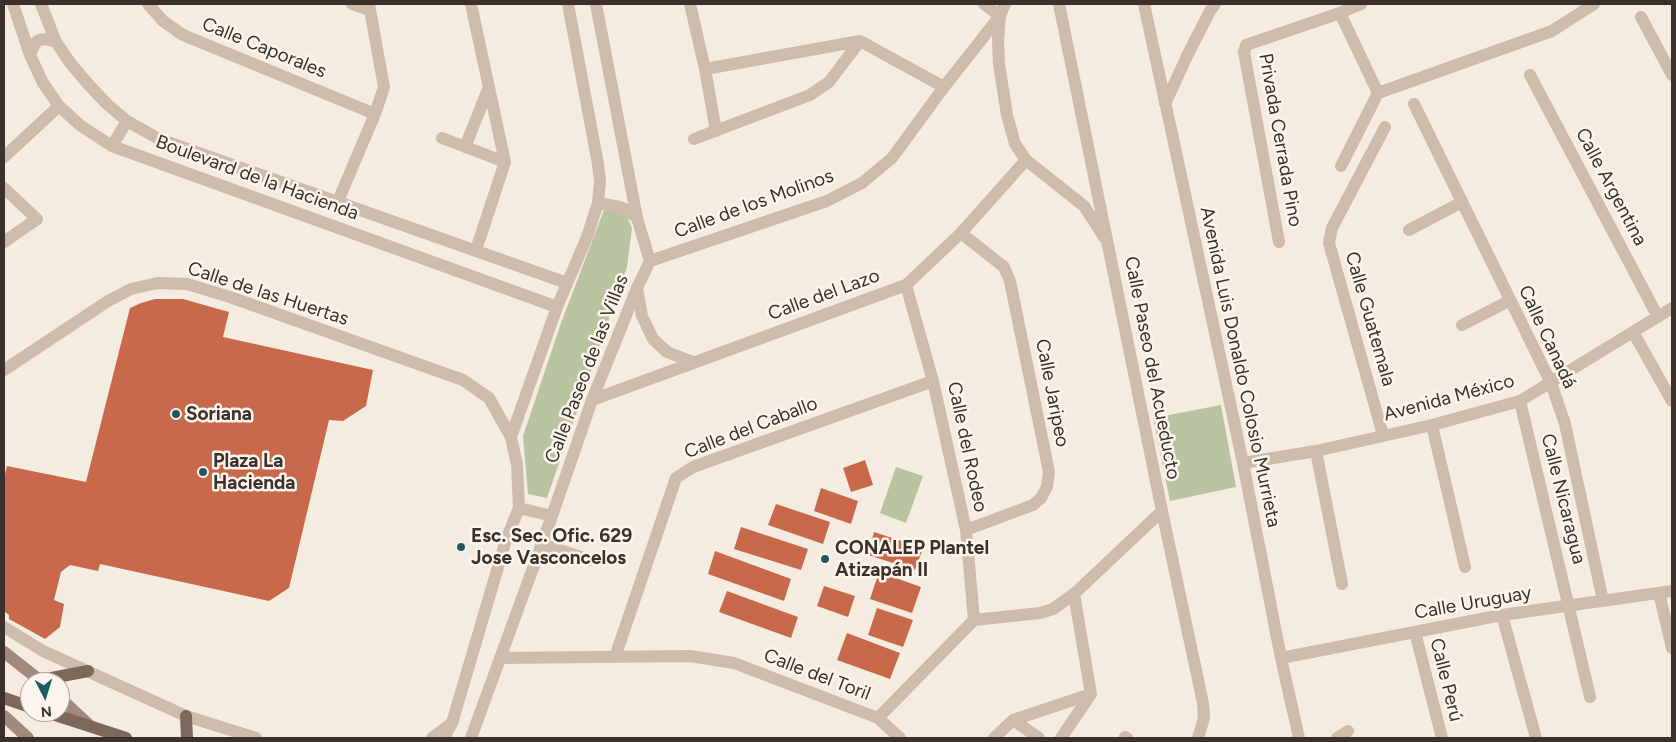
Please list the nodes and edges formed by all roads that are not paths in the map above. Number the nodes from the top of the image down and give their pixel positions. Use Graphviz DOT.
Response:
graph roads {
  1 [pos="13,4"];
  2 [pos="41,4"];
  3 [pos="148,4"];
  4 [pos="352,4"];
  5 [pos="471,4"];
  6 [pos="568,4"];
  7 [pos="596,4"];
  8 [pos="690,4"];
  9 [pos="984,4"];
  10 [pos="1005,4"];
  11 [pos="1059,4"];
  12 [pos="1144,4"];
  13 [pos="1361,4"];
  14 [pos="1594,4"];
  15 [pos="1212,6"];
  16 [pos="370,7"];
  17 [pos="1340,13"];
  18 [pos="1000,16"];
  19 [pos="1641,17"];
  20 [pos="860,40"];
  21 [pos="56,42"];
  22 [pos="30,55"];
  23 [pos="705,69"];
  24 [pos="1530,75"];
  25 [pos="1672,75"];
  26 [pos="944,86"];
  27 [pos="489,87"];
  28 [pos="1378,93"];
  29 [pos="1165,104"];
  30 [pos="1414,104"];
  31 [pos="59,106"];
  32 [pos="374,114"];
  33 [pos="127,121"];
  34 [pos="1385,127"];
  35 [pos="716,131"];
  36 [pos="442,138"];
  37 [pos="694,139"];
  38 [pos="112,146"];
  39 [pos="465,147"];
  40 [pos="4,157"];
  41 [pos="1026,160"];
  42 [pos="505,162"];
  43 [pos="1340,166"];
  44 [pos="4,188"];
  45 [pos="340,196"];
  46 [pos="1462,202"];
  47 [pos="598,203"];
  48 [pos="637,218"];
  49 [pos="1409,230"];
  50 [pos="961,233"];
  51 [pos="4,242"];
  52 [pos="1279,242"];
  53 [pos="1108,244"];
  54 [pos="476,250"];
  55 [pos="650,261"];
  56 [pos="567,283"];
  57 [pos="906,285"];
  58 [pos="637,288"];
  59 [pos="1509,301"];
  60 [pos="557,306"];
  61 [pos="1672,308"];
  62 [pos="1658,316"];
  63 [pos="1462,325"];
  64 [pos="1633,332"];
  65 [pos="693,362"];
  66 [pos="4,370"];
  67 [pos="933,381"];
  68 [pos="1551,383"];
  69 [pos="592,400"];
  70 [pos="1520,401"];
  71 [pos="1672,401"];
  72 [pos="1432,425"];
  73 [pos="1383,435"];
  74 [pos="510,437"];
  75 [pos="1316,451"];
  76 [pos="1243,463"];
  77 [pos="519,508"];
  78 [pos="1162,511"];
  79 [pos="552,516"];
  80 [pos="966,530"];
  81 [pos="542,544"];
  82 [pos="590,560"];
  83 [pos="1464,567"];
  84 [pos="1342,584"];
  85 [pos="1672,591"];
  86 [pos="1659,593"];
  87 [pos="1074,594"];
  88 [pos="1603,601"];
  89 [pos="1569,606"];
  90 [pos="1502,615"];
  91 [pos="974,620"];
  92 [pos="4,627"];
  93 [pos="1415,632"];
  94 [pos="1672,648"];
  95 [pos="4,652"];
  96 [pos="615,657"];
  97 [pos="500,658"];
  98 [pos="1281,658"];
  99 [pos="88,670"];
  100 [pos="30,672"];
  101 [pos="70,674"];
  102 [pos="1091,694"];
  103 [pos="1590,697"];
  104 [pos="4,698"];
  105 [pos="20,704"];
  106 [pos="70,707"];
  107 [pos="4,716"];
  108 [pos="186,716"];
  109 [pos="878,718"];
  110 [pos="70,720"];
  111 [pos="1013,720"];
  112 [pos="452,722"];
  113 [pos="90,726"];
  114 [pos="472,734"];
  115 [pos="28,738"];
  116 [pos="126,738"];
  117 [pos="187,738"];
  118 [pos="256,738"];
  119 [pos="432,738"];
  120 [pos="444,738"];
  121 [pos="900,738"];
  122 [pos="994,738"];
  123 [pos="1039,738"];
  124 [pos="1061,738"];
  125 [pos="1198,738"];
  126 [pos="1299,738"];
  127 [pos="1442,738"];
  128 [pos="1536,738"];
  1 -- 22 [label="street, Boulevard de la Hacienda"];
  2 -- 21 [label="street, Boulevard de la Hacienda"];
  3 -- 32 [label="street, Calle Caporales"];
  4 -- 16 [label="street"];
  5 -- 27 [label="street"];
  6 -- 47 [label="street"];
  7 -- 48 [label="street, Calle Paseo de las Villas"];
  8 -- 23 [label="street"];
  9 -- 18 [label="street"];
  10 -- 18 [label="street, Calle de los Molinos"];
  11 -- 53 [label="street, Calle Paseo del Acueducto"];
  12 -- 29 [label="street, Avenida Luis Donaldo Colosio Murrieta"];
  13 -- 17 [label="street"];
  14 -- 28 [label="street"];
  15 -- 29 [label="street"];
  16 -- 32 [label="street"];
  17 -- 28 [label="street"];
  17 -- 52 [label="street, Privada Cerrada Pino"];
  18 -- 26 [label="street, Calle de los Molinos"];
  18 -- 41 [label="street, Calle de los Molinos"];
  19 -- 25 [label="street"];
  20 -- 23 [label="street"];
  20 -- 26 [label="street"];
  20 -- 35 [label="street"];
  21 -- 22 [label="street"];
  21 -- 33 [label="street, Boulevard de la Hacienda"];
  22 -- 31 [label="street, Boulevard de la Hacienda"];
  23 -- 35 [label="street"];
  24 -- 62 [label="street, Calle Argentina"];
  26 -- 55 [label="street, Calle de los Molinos"];
  27 -- 39 [label="street"];
  27 -- 42 [label="street"];
  28 -- 43 [label="street"];
  29 -- 76 [label="street, Avenida Luis Donaldo Colosio Murrieta"];
  30 -- 46 [label="street, Calle Canadá"];
  31 -- 38 [label="street, Boulevard de la Hacienda"];
  31 -- 40 [label="street"];
  32 -- 45 [label="street"];
  33 -- 38 [label="street"];
  33 -- 45 [label="street, Boulevard de la Hacienda"];
  34 -- 73 [label="street, Calle Guatemala"];
  35 -- 37 [label="street"];
  36 -- 39 [label="street"];
  38 -- 60 [label="street, Boulevard de la Hacienda"];
  39 -- 42 [label="street"];
  41 -- 50 [label="street, Calle del Lazo"];
  41 -- 53 [label="street, Calle de los Molinos"];
  42 -- 54 [label="street"];
  44 -- 51 [label="street"];
  45 -- 54 [label="street, Boulevard de la Hacienda"];
  46 -- 49 [label="street"];
  46 -- 59 [label="street, Calle Canadá"];
  47 -- 48 [label="street"];
  47 -- 56 [label="street"];
  48 -- 55 [label="street, Calle Paseo de las Villas"];
  50 -- 57 [label="street, Calle del Lazo"];
  50 -- 80 [label="street, Calle Jaripeo"];
  53 -- 78 [label="street, Calle Paseo del Acueducto"];
  54 -- 56 [label="street, Boulevard de la Hacienda"];
  55 -- 58 [label="street, Calle Paseo de las Villas"];
  56 -- 60 [label="street"];
  57 -- 65 [label="street, Calle del Lazo"];
  57 -- 67 [label="street, Calle del Rodeo"];
  58 -- 65 [label="street"];
  58 -- 69 [label="street, Calle Paseo de las Villas"];
  59 -- 63 [label="street"];
  59 -- 68 [label="street, Calle Canadá"];
  60 -- 74 [label="street"];
  61 -- 62 [label="street, Avenida México"];
  62 -- 64 [label="street, Avenida México"];
  64 -- 68 [label="street, Avenida México"];
  64 -- 71 [label="street"];
  65 -- 69 [label="street, Calle del Lazo"];
  66 -- 74 [label="street, Calle de las Huertas"];
  67 -- 80 [label="street, Calle del Rodeo"];
  67 -- 96 [label="street, Calle del Caballo"];
  68 -- 70 [label="street, Avenida México"];
  68 -- 88 [label="street, Calle Canadá"];
  69 -- 79 [label="street, Calle Paseo de las Villas"];
  70 -- 72 [label="street, Avenida México"];
  70 -- 89 [label="street, Calle Nicaragua"];
  72 -- 73 [label="street, Avenida México"];
  72 -- 83 [label="street"];
  73 -- 75 [label="street, Avenida México"];
  74 -- 77 [label="street, Calle Paseo de las Villas"];
  75 -- 76 [label="street, Avenida México"];
  75 -- 84 [label="street"];
  76 -- 98 [label="street, Avenida Luis Donaldo Colosio Murrieta"];
  77 -- 79 [label="street"];
  77 -- 112 [label="street, Calle Paseo de las Villas"];
  78 -- 87 [label="street"];
  78 -- 125 [label="street, Calle Paseo del Acueducto"];
  79 -- 81 [label="street, Calle Paseo de las Villas"];
  80 -- 91 [label="street, Calle del Rodeo"];
  81 -- 82 [label="street"];
  81 -- 97 [label="street, Calle Paseo de las Villas"];
  85 -- 86 [label="street, Calle Uruguay"];
  86 -- 88 [label="street, Calle Uruguay"];
  86 -- 94 [label="street"];
  87 -- 91 [label="street"];
  87 -- 102 [label="street"];
  88 -- 89 [label="street, Calle Uruguay"];
  89 -- 90 [label="street, Calle Uruguay"];
  89 -- 103 [label="street, Calle Nicaragua"];
  90 -- 93 [label="street, Calle Uruguay"];
  90 -- 128 [label="street"];
  91 -- 109 [label="street, Calle del Toril"];
  92 -- 99 [label="street"];
  93 -- 98 [label="street, Calle Uruguay"];
  93 -- 127 [label="street, Calle Perú"];
  95 -- 100 [label="main road"];
  96 -- 97 [label="street, Calle del Toril"];
  96 -- 109 [label="street, Calle del Toril"];
  97 -- 114 [label="street, Calle Paseo de las Villas"];
  98 -- 126 [label="street, Avenida Luis Donaldo Colosio Murrieta"];
  99 -- 101 [label="main road"];
  99 -- 108 [label="street"];
  102 -- 111 [label="street"];
  102 -- 124 [label="street"];
  104 -- 105 [label="main road"];
  106 -- 113 [label="main road"];
  107 -- 115 [label="main road"];
  108 -- 117 [label="main road"];
  108 -- 118 [label="street"];
  109 -- 121 [label="street"];
  110 -- 113 [label="main road"];
  111 -- 122 [label="street"];
  111 -- 123 [label="street"];
  112 -- 114 [label="street"];
  112 -- 119 [label="street"];
  112 -- 120 [label="street, Calle Paseo de las Villas"];
  113 -- 116 [label="main road"];
}
